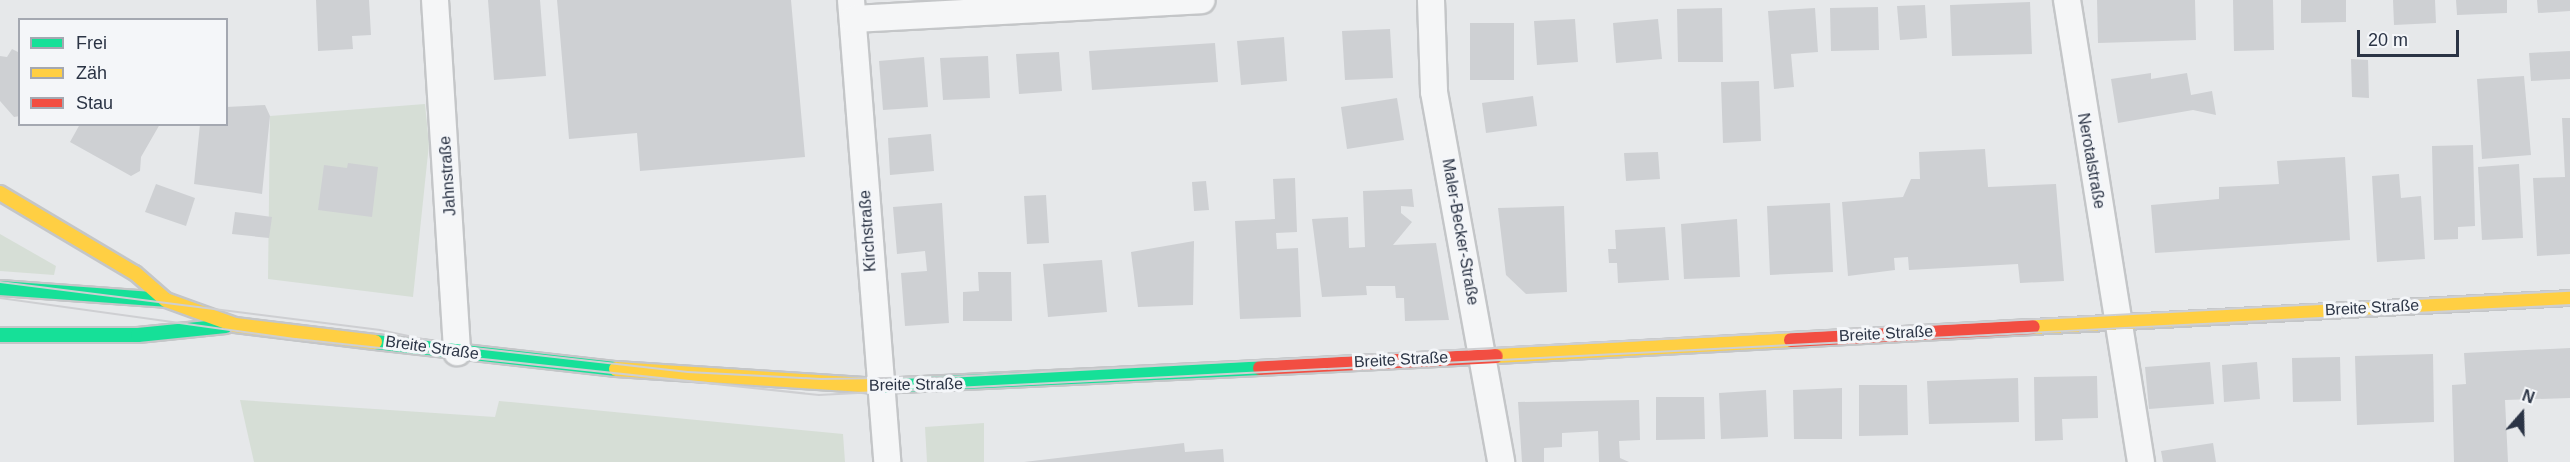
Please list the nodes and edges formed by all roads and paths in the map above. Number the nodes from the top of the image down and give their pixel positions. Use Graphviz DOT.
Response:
graph roads {
  1 [pos="435,0"];
  2 [pos="1201,0"];
  3 [pos="1431,0"];
  4 [pos="2067,0"];
  5 [pos="852,10"];
  6 [pos="0,194"];
  7 [pos="0,288"];
  8 [pos="2570,298"];
  9 [pos="166,300"];
  10 [pos="2118,321"];
  11 [pos="235,325"];
  12 [pos="0,335"];
  13 [pos="138,335"];
  14 [pos="457,352"];
  15 [pos="1483,356"];
  16 [pos="879,387"];
  17 [pos="887,462"];
  18 [pos="1501,462"];
  19 [pos="2141,462"];
  1 -- 14 [label="street, Jahnstraße"];
  2 -- 5 [label="street"];
  3 -- 15 [label="street, Maler-Becker-Straße"];
  4 -- 10 [label="street, Nerotalstraße"];
  5 -- 16 [label="street, Kirchstraße"];
  6 -- 9 [label="main road, Breite Straße"];
  7 -- 9 [label="main road, Breite Straße"];
  8 -- 10 [label="main road, Breite Straße"];
  9 -- 11 [label="main road, Breite Straße"];
  9 -- 13 [label="main road"];
  10 -- 15 [label="main road, Breite Straße"];
  10 -- 19 [label="street, Nerotalstraße"];
  11 -- 13 [label="main road, Breite Straße"];
  11 -- 14 [label="main road, Breite Straße"];
  12 -- 13 [label="main road, Breite Straße"];
  14 -- 16 [label="main road, Breite Straße"];
  15 -- 16 [label="main road, Breite Straße"];
  15 -- 18 [label="street, Maler-Becker-Straße"];
  16 -- 17 [label="street, Kirchstraße"];
}
